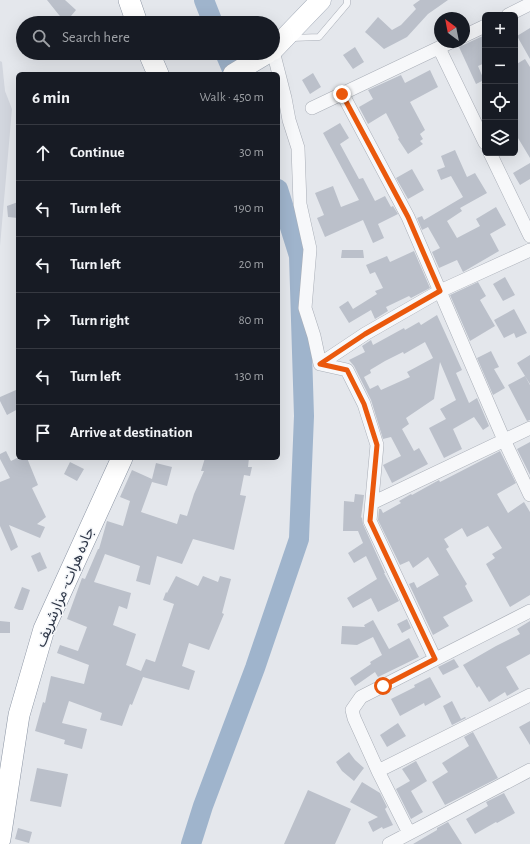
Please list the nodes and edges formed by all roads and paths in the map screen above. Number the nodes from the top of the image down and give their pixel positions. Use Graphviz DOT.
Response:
graph roads {
  1 [pos="129,0"];
  2 [pos="321,0"];
  3 [pos="347,0"];
  4 [pos="530,4"];
  5 [pos="514,12"];
  6 [pos="135,16"];
  7 [pos="482,27"];
  8 [pos="470,33"];
  9 [pos="280,44"];
  10 [pos="280,46"];
  11 [pos="439,48"];
  12 [pos="152,60"];
  13 [pos="256,60"];
  14 [pos="279,60"];
  15 [pos="157,72"];
  16 [pos="236,72"];
  17 [pos="342,94"];
  18 [pos="312,108"];
  19 [pos="482,137"];
  20 [pos="491,156"];
  21 [pos="530,236"];
  22 [pos="530,250"];
  23 [pos="440,291"];
  24 [pos="320,364"];
  25 [pos="530,428"];
  26 [pos="504,440"];
  27 [pos="121,460"];
  28 [pos="530,496"];
  29 [pos="372,503"];
  30 [pos="530,611"];
  31 [pos="435,659"];
  32 [pos="530,695"];
  33 [pos="530,770"];
  34 [pos="378,771"];
  35 [pos="409,832"];
  36 [pos="0,839"];
  37 [pos="389,844"];
  1 -- 6 [label="highway"];
  2 -- 9 [label="main road"];
  3 -- 10 [label="lane"];
  4 -- 5 [label="street"];
  7 -- 8 [label="street"];
  11 -- 17 [label="street"];
  11 -- 19 [label="street"];
  12 -- 15 [label="highway"];
  13 -- 16 [label="main road"];
  14 -- 24 [label="street"];
  17 -- 18 [label="street"];
  17 -- 23 [label="street"];
  20 -- 21 [label="street"];
  22 -- 23 [label="street"];
  23 -- 24 [label="street"];
  23 -- 26 [label="street"];
  24 -- 29 [label="street"];
  25 -- 26 [label="street"];
  26 -- 28 [label="street"];
  26 -- 29 [label="street"];
  27 -- 36 [label="highway, جاده هرات- مزارشریف"];
  29 -- 31 [label="street"];
  30 -- 31 [label="street"];
  31 -- 34 [label="street"];
  32 -- 34 [label="street"];
  33 -- 35 [label="street"];
  34 -- 35 [label="street"];
  35 -- 37 [label="street"];
}
